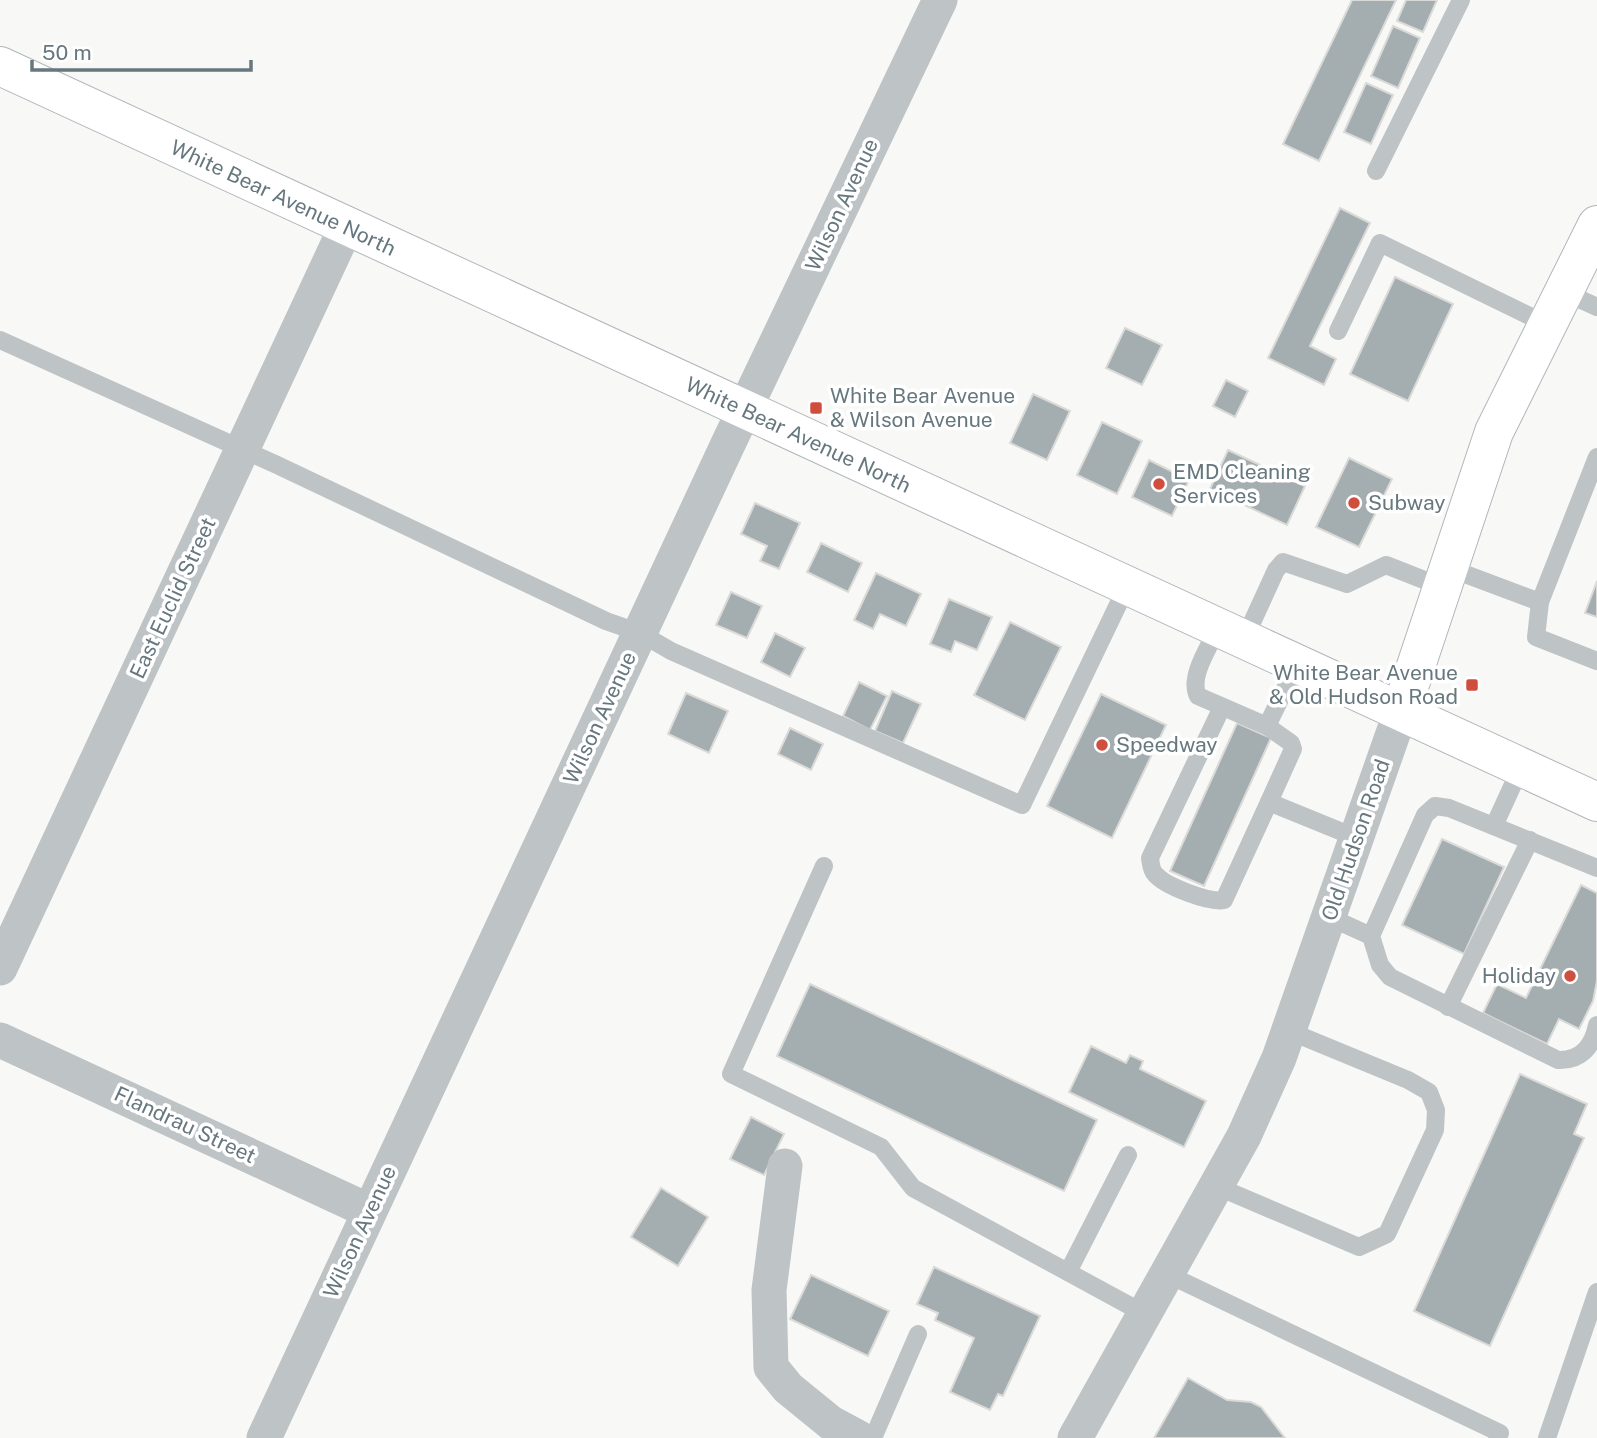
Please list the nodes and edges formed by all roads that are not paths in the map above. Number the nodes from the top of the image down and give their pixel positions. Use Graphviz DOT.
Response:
graph roads {
  1 [pos="940,0"];
  2 [pos="1461,0"];
  3 [pos="0,66"];
  4 [pos="1376,171"];
  5 [pos="1597,225"];
  6 [pos="346,227"];
  7 [pos="1570,308"];
  8 [pos="1338,331"];
  9 [pos="0,340"];
  10 [pos="745,411"];
  11 [pos="242,451"];
  12 [pos="1597,457"];
  13 [pos="1446,578"];
  14 [pos="1127,586"];
  15 [pos="1540,602"];
  16 [pos="640,633"];
  17 [pos="1231,634"];
  18 [pos="1597,661"];
  19 [pos="1297,664"];
  20 [pos="1222,707"];
  21 [pos="1401,711"];
  22 [pos="1267,726"];
  23 [pos="1521,767"];
  24 [pos="1269,802"];
  25 [pos="1597,802"];
  26 [pos="1494,826"];
  27 [pos="1357,838"];
  28 [pos="1530,840"];
  29 [pos="824,866"];
  30 [pos="1597,868"];
  31 [pos="1329,917"];
  32 [pos="1371,936"];
  33 [pos="0,968"];
  34 [pos="1448,1007"];
  35 [pos="1597,1025"];
  36 [pos="1289,1031"];
  37 [pos="0,1040"];
  38 [pos="1128,1155"];
  39 [pos="785,1166"];
  40 [pos="1216,1186"];
  41 [pos="369,1211"];
  42 [pos="1068,1272"];
  43 [pos="1167,1274"];
  44 [pos="1597,1292"];
  45 [pos="1145,1314"];
  46 [pos="918,1334"];
  47 [pos="264,1438"];
  48 [pos="859,1438"];
  49 [pos="873,1438"];
  50 [pos="1075,1438"];
  51 [pos="1497,1438"];
  52 [pos="1547,1438"];
  1 -- 10 [label="street, Wilson Avenue"];
  2 -- 4 [label="lane"];
  3 -- 6 [label="main road, White Bear Avenue North"];
  5 -- 7 [label="main road, Old Hudson Road"];
  6 -- 10 [label="main road, White Bear Avenue North"];
  6 -- 11 [label="street, East Euclid Street"];
  7 -- 8 [label="lane"];
  7 -- 13 [label="main road, Old Hudson Road"];
  9 -- 11 [label="lane"];
  10 -- 14 [label="main road, White Bear Avenue North"];
  10 -- 16 [label="street, Wilson Avenue"];
  11 -- 16 [label="lane"];
  11 -- 33 [label="street, East Euclid Street"];
  12 -- 15 [label="lane"];
  13 -- 15 [label="lane"];
  13 -- 17 [label="lane"];
  13 -- 21 [label="main road, Old Hudson Road"];
  14 -- 16 [label="lane"];
  14 -- 17 [label="main road, White Bear Avenue North"];
  15 -- 18 [label="lane"];
  16 -- 41 [label="street, Wilson Avenue"];
  17 -- 19 [label="main road, White Bear Avenue North"];
  17 -- 20 [label="lane"];
  19 -- 21 [label="main road, White Bear Avenue North"];
  19 -- 22 [label="lane"];
  20 -- 22 [label="lane"];
  20 -- 24 [label="lane"];
  21 -- 23 [label="main road, White Bear Avenue North"];
  21 -- 27 [label="street, Old Hudson Road"];
  22 -- 24 [label="lane"];
  23 -- 25 [label="main road, White Bear Avenue North"];
  23 -- 26 [label="lane"];
  24 -- 27 [label="lane"];
  26 -- 28 [label="lane"];
  26 -- 32 [label="lane"];
  27 -- 31 [label="street, Old Hudson Road"];
  28 -- 30 [label="lane"];
  28 -- 34 [label="lane"];
  29 -- 42 [label="lane"];
  31 -- 32 [label="lane"];
  31 -- 36 [label="street, Old Hudson Road"];
  32 -- 34 [label="lane"];
  34 -- 35 [label="lane"];
  36 -- 40 [label="street, Old Hudson Road"];
  36 -- 40 [label="lane"];
  37 -- 41 [label="street, Flandrau Street"];
  38 -- 42 [label="lane"];
  39 -- 48 [label="street"];
  40 -- 43 [label="street, Old Hudson Road"];
  41 -- 47 [label="street, Wilson Avenue"];
  42 -- 45 [label="lane"];
  43 -- 45 [label="street, Old Hudson Road"];
  43 -- 51 [label="lane"];
  44 -- 52 [label="lane"];
  45 -- 50 [label="street, Old Hudson Road"];
  46 -- 49 [label="lane"];
}
